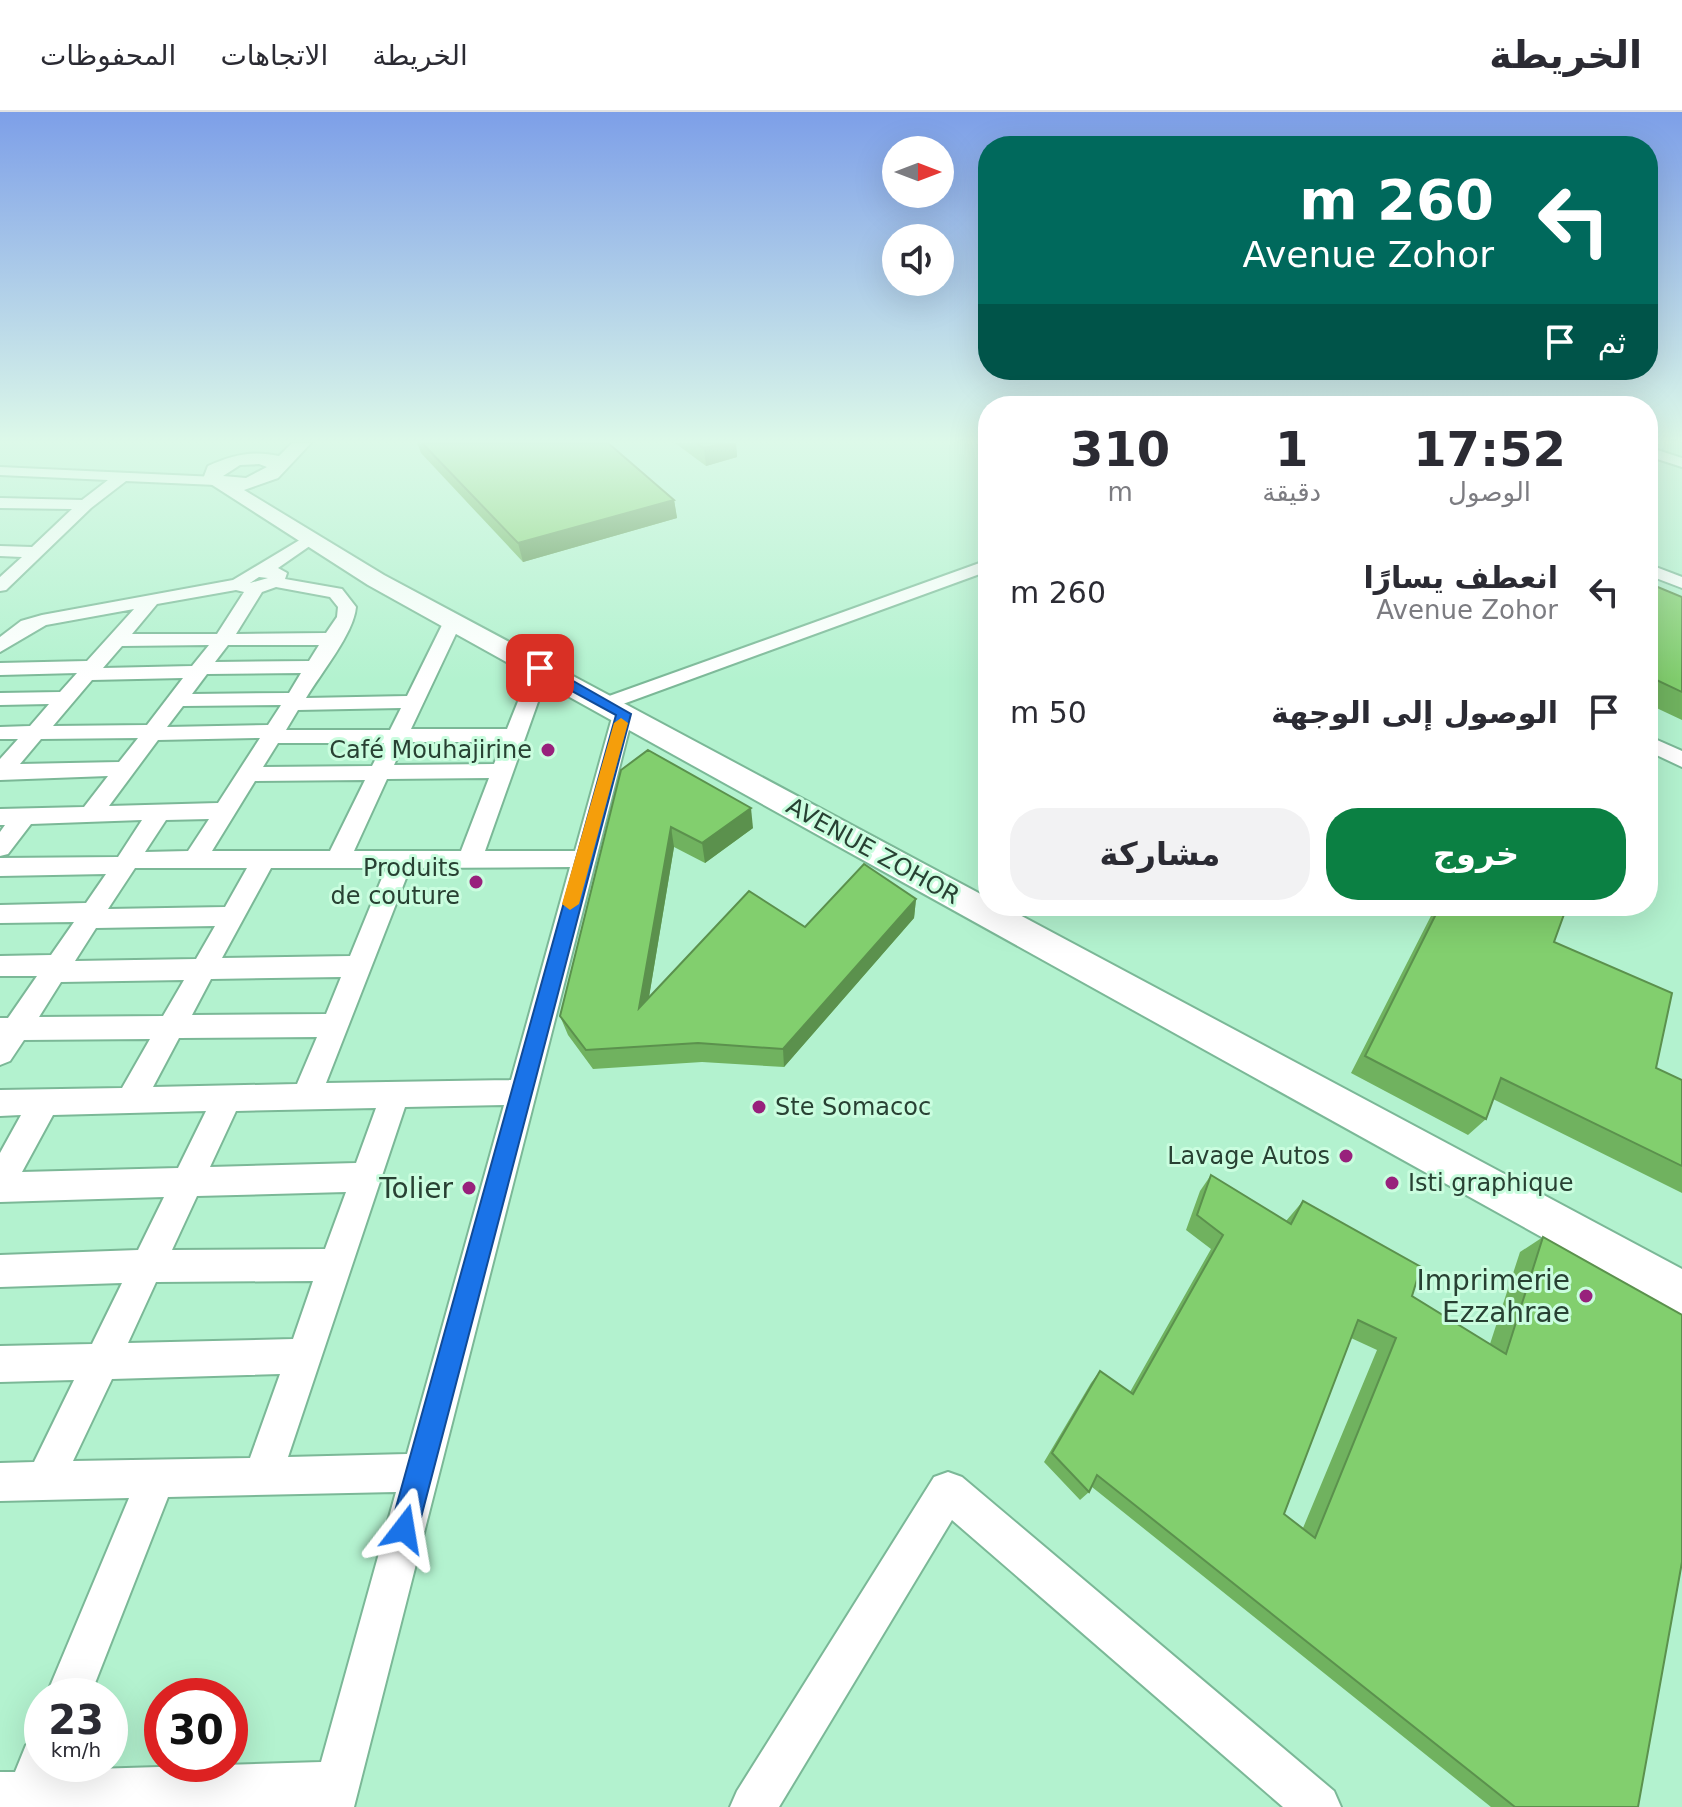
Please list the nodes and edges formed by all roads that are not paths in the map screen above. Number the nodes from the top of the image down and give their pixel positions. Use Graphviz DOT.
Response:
graph roads {
  1 [pos="68,522"];
  2 [pos="279,522"];
  3 [pos="308,540"];
  4 [pos="0,551"];
  5 [pos="37,552"];
  6 [pos="978,569"];
  7 [pos="1658,573"];
  8 [pos="258,582"];
  9 [pos="1682,583"];
  10 [pos="0,586"];
  11 [pos="150,602"];
  12 [pos="453,621"];
  13 [pos="334,639"];
  14 [pos="117,640"];
  15 [pos="222,640"];
  16 [pos="0,646"];
  17 [pos="315,667"];
  18 [pos="540,668"];
  19 [pos="0,669"];
  20 [pos="199,670"];
  21 [pos="91,671"];
  22 [pos="67,698"];
  23 [pos="0,699"];
  24 [pos="177,700"];
  25 [pos="294,701"];
  26 [pos="414,702"];
  27 [pos="614,709"];
  28 [pos="153,732"];
  29 [pos="0,733"];
  30 [pos="37,733"];
  31 [pos="273,734"];
  32 [pos="515,735"];
  33 [pos="397,736"];
  34 [pos="1658,748"];
  35 [pos="1682,760"];
  36 [pos="126,769"];
  37 [pos="503,771"];
  38 [pos="1,772"];
  39 [pos="380,772"];
  40 [pos="248,774"];
  41 [pos="225,811"];
  42 [pos="159,812"];
  43 [pos="91,814"];
  44 [pos="25,815"];
  45 [pos="0,817"];
  46 [pos="0,848"];
  47 [pos="196,858"];
  48 [pos="265,858"];
  49 [pos="338,859"];
  50 [pos="470,859"];
  51 [pos="582,859"];
  52 [pos="401,860"];
  53 [pos="126,863"];
  54 [pos="0,867"];
  55 [pos="978,908"];
  56 [pos="0,914"];
  57 [pos="89,916"];
  58 [pos="234,916"];
  59 [pos="993,916"];
  60 [pos="0,966"];
  61 [pos="358,966"];
  62 [pos="54,968"];
  63 [pos="204,970"];
  64 [pos="334,1025"];
  65 [pos="171,1027"];
  66 [pos="8,1028"];
  67 [pos="0,1053"];
  68 [pos="520,1092"];
  69 [pos="395,1095"];
  70 [pos="307,1096"];
  71 [pos="227,1099"];
  72 [pos="130,1101"];
  73 [pos="0,1103"];
  74 [pos="44,1103"];
  75 [pos="367,1177"];
  76 [pos="187,1183"];
  77 [pos="0,1184"];
  78 [pos="336,1265"];
  79 [pos="148,1266"];
  80 [pos="0,1271"];
  81 [pos="1682,1293"];
  82 [pos="304,1356"];
  83 [pos="102,1363"];
  84 [pos="0,1364"];
  85 [pos="418,1473"];
  86 [pos="262,1477"];
  87 [pos="156,1479"];
  88 [pos="45,1480"];
  89 [pos="0,1482"];
  90 [pos="75,1678"];
  91 [pos="24,1783"];
  92 [pos="334,1796"];
  93 [pos="163,1797"];
  94 [pos="753,1807"];
  95 [pos="1318,1807"];
  1 -- 5 [label="street"];
  2 -- 3 [label="main road, AVENUE ZOHOR"];
  3 -- 8 [label="street"];
  3 -- 12 [label="main road, AVENUE ZOHOR"];
  4 -- 5 [label="street"];
  5 -- 10 [label="street"];
  6 -- 27 [label="street"];
  7 -- 9 [label="street"];
  8 -- 11 [label="street"];
  8 -- 13 [label="street"];
  8 -- 15 [label="street"];
  11 -- 14 [label="street"];
  11 -- 16 [label="street"];
  12 -- 18 [label="main road, AVENUE ZOHOR"];
  12 -- 26 [label="street"];
  13 -- 15 [label="street"];
  13 -- 17 [label="street"];
  14 -- 15 [label="street"];
  14 -- 21 [label="street"];
  15 -- 20 [label="street"];
  17 -- 20 [label="street"];
  17 -- 25 [label="street"];
  18 -- 27 [label="main road, AVENUE ZOHOR"];
  18 -- 32 [label="street"];
  19 -- 21 [label="street"];
  20 -- 21 [label="street"];
  20 -- 24 [label="street"];
  21 -- 22 [label="street"];
  22 -- 23 [label="street"];
  22 -- 30 [label="street"];
  24 -- 25 [label="street"];
  24 -- 28 [label="street"];
  25 -- 26 [label="street"];
  25 -- 31 [label="street"];
  26 -- 33 [label="street"];
  27 -- 51 [label="street"];
  27 -- 55 [label="main road, AVENUE ZOHOR"];
  28 -- 30 [label="street"];
  28 -- 31 [label="street"];
  28 -- 36 [label="street"];
  29 -- 30 [label="street"];
  30 -- 38 [label="street"];
  31 -- 33 [label="street"];
  31 -- 40 [label="street"];
  32 -- 33 [label="street"];
  32 -- 37 [label="street"];
  33 -- 39 [label="street"];
  34 -- 35 [label="street"];
  36 -- 38 [label="street"];
  36 -- 43 [label="street"];
  37 -- 39 [label="street"];
  37 -- 50 [label="street"];
  39 -- 40 [label="street"];
  39 -- 49 [label="street"];
  40 -- 41 [label="street"];
  41 -- 42 [label="street"];
  41 -- 47 [label="street"];
  42 -- 43 [label="street"];
  42 -- 53 [label="street"];
  43 -- 44 [label="street"];
  44 -- 45 [label="street"];
  44 -- 46 [label="street"];
  47 -- 48 [label="street"];
  47 -- 53 [label="street"];
  48 -- 49 [label="street"];
  48 -- 58 [label="street"];
  49 -- 52 [label="street"];
  50 -- 51 [label="street"];
  50 -- 52 [label="street"];
  51 -- 68 [label="street"];
  52 -- 61 [label="street"];
  53 -- 54 [label="street"];
  53 -- 57 [label="street"];
  56 -- 57 [label="street"];
  57 -- 58 [label="street"];
  57 -- 62 [label="street"];
  58 -- 63 [label="street"];
  59 -- 81 [label="main road, AVENUE ZOHOR"];
  60 -- 62 [label="street"];
  61 -- 63 [label="street"];
  61 -- 64 [label="street"];
  62 -- 63 [label="street"];
  62 -- 66 [label="street"];
  63 -- 65 [label="street"];
  64 -- 65 [label="street"];
  64 -- 70 [label="street"];
  65 -- 66 [label="street"];
  65 -- 72 [label="street"];
  66 -- 67 [label="street"];
  68 -- 69 [label="street"];
  68 -- 85 [label="street"];
  69 -- 70 [label="street"];
  69 -- 75 [label="street"];
  70 -- 71 [label="street"];
  71 -- 72 [label="street"];
  71 -- 76 [label="street"];
  72 -- 74 [label="street"];
  73 -- 74 [label="street"];
  74 -- 77 [label="street"];
  75 -- 76 [label="street"];
  75 -- 78 [label="street"];
  76 -- 77 [label="street"];
  76 -- 79 [label="street"];
  78 -- 79 [label="street"];
  78 -- 82 [label="street"];
  79 -- 80 [label="street"];
  79 -- 83 [label="street"];
  82 -- 83 [label="street"];
  82 -- 86 [label="street"];
  83 -- 84 [label="street"];
  83 -- 88 [label="street"];
  85 -- 86 [label="street"];
  85 -- 92 [label="street"];
  86 -- 87 [label="street"];
  87 -- 88 [label="street"];
  87 -- 90 [label="street"];
  88 -- 89 [label="street"];
  91 -- 93 [label="street"];
  92 -- 93 [label="street"];
  94 -- 95 [label="street"];
}
